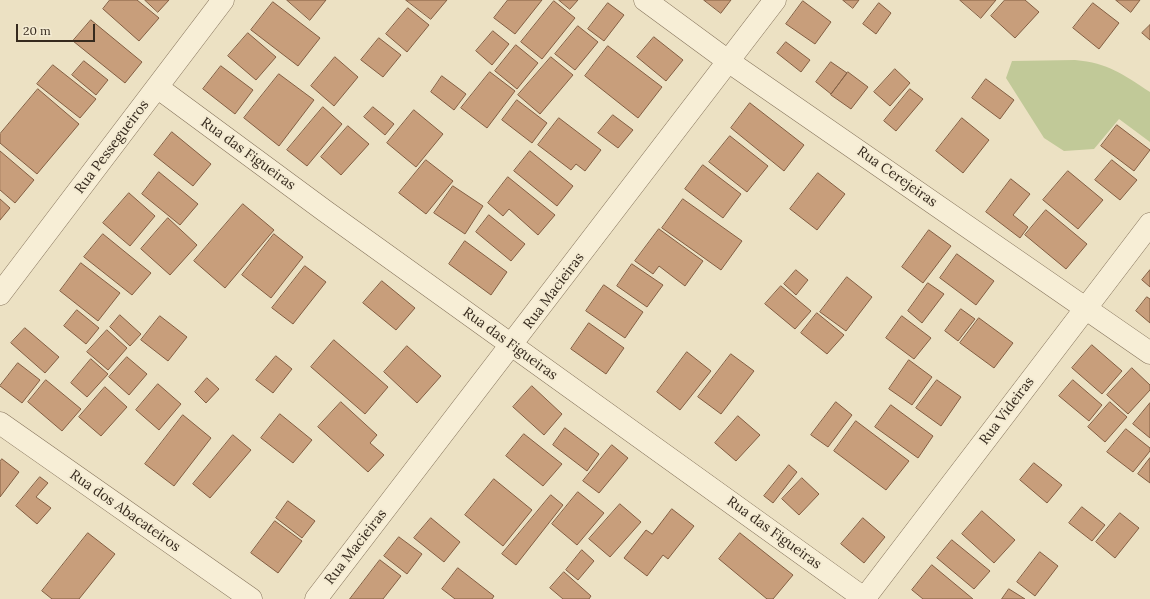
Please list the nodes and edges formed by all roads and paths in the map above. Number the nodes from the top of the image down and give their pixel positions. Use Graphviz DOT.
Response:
graph roads {
  1 [pos="223,0"];
  2 [pos="644,0"];
  3 [pos="775,0"];
  4 [pos="728,61"];
  5 [pos="157,87"];
  6 [pos="1150,224"];
  7 [pos="0,294"];
  8 [pos="1086,308"];
  9 [pos="512,345"];
  10 [pos="1150,353"];
  11 [pos="0,423"];
  12 [pos="251,599"];
  13 [pos="316,599"];
  14 [pos="865,599"];
  1 -- 5 [label="street, Rua Pessegueiros"];
  2 -- 4 [label="street, Rua Cerejeiras"];
  3 -- 4 [label="street, Rua Macieiras"];
  4 -- 8 [label="street, Rua Cerejeiras"];
  4 -- 9 [label="street, Rua Macieiras"];
  5 -- 7 [label="street, Rua Pessegueiros"];
  5 -- 9 [label="street, Rua das Figueiras"];
  6 -- 8 [label="street, Rua Videiras"];
  8 -- 10 [label="street, Rua Cerejeiras"];
  8 -- 14 [label="street, Rua Videiras"];
  9 -- 13 [label="street, Rua Macieiras"];
  9 -- 14 [label="street, Rua das Figueiras"];
  11 -- 12 [label="street, Rua dos Abacateiros"];
}
